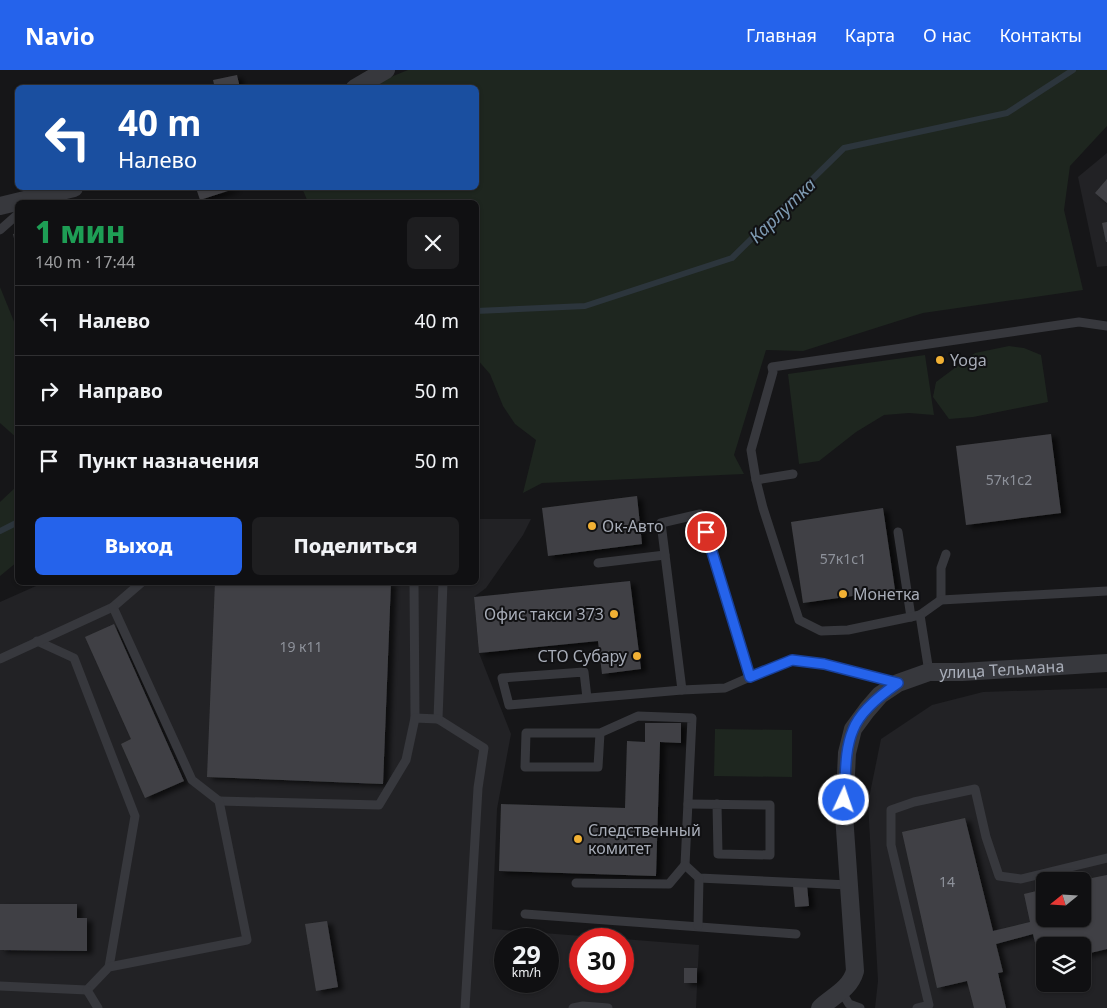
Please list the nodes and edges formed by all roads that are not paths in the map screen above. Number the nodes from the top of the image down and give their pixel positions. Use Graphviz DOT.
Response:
graph roads {
  1 [pos="386,70"];
  2 [pos="360,85"];
  3 [pos="67,190"];
  4 [pos="33,200"];
  5 [pos="15,203"];
  6 [pos="0,206"];
  7 [pos="15,217"];
  8 [pos="0,230"];
  9 [pos="1107,326"];
  10 [pos="793,474"];
  11 [pos="756,480"];
  12 [pos="898,532"];
  13 [pos="946,554"];
  14 [pos="665,555"];
  15 [pos="598,563"];
  16 [pos="139,585"];
  17 [pos="414,585"];
  18 [pos="443,585"];
  19 [pos="1107,591"];
  20 [pos="940,600"];
  21 [pos="113,607"];
  22 [pos="915,616"];
  23 [pos="37,641"];
  24 [pos="0,659"];
  25 [pos="1107,664"];
  26 [pos="929,672"];
  27 [pos="750,677"];
  28 [pos="898,683"];
  29 [pos="682,690"];
  30 [pos="587,698"];
  31 [pos="415,718"];
  32 [pos="438,719"];
  33 [pos="600,734"];
  34 [pos="219,801"];
  35 [pos="688,804"];
  36 [pos="717,804"];
  37 [pos="1107,858"];
  38 [pos="685,865"];
  39 [pos="699,878"];
  40 [pos="576,883"];
  41 [pos="849,885"];
  42 [pos="525,914"];
  43 [pos="698,926"];
  44 [pos="796,934"];
  45 [pos="109,966"];
  46 [pos="0,986"];
  47 [pos="87,990"];
  48 [pos="841,991"];
  49 [pos="98,1008"];
  50 [pos="465,1008"];
  51 [pos="573,1008"];
  52 [pos="608,1008"];
  53 [pos="820,1008"];
  54 [pos="860,1008"];
  55 [pos="917,1008"];
  1 -- 2 [label="street"];
  3 -- 4 [label="street"];
  5 -- 6 [label="street"];
  7 -- 8 [label="lane"];
  9 -- 11 [label="lane"];
  10 -- 11 [label="lane"];
  11 -- 22 [label="lane"];
  12 -- 22 [label="lane"];
  13 -- 20 [label="lane"];
  14 -- 15 [label="lane"];
  14 -- 27 [label="lane"];
  14 -- 29 [label="lane"];
  16 -- 21 [label="lane"];
  17 -- 31 [label="lane"];
  18 -- 32 [label="lane"];
  19 -- 20 [label="lane"];
  20 -- 22 [label="lane"];
  21 -- 23 [label="lane"];
  21 -- 34 [label="lane"];
  22 -- 26 [label="lane"];
  23 -- 24 [label="lane"];
  23 -- 45 [label="lane"];
  25 -- 26 [label="street, улица Тельмана"];
  26 -- 28 [label="street, улица Тельмана"];
  27 -- 28 [label="lane"];
  27 -- 29 [label="lane"];
  28 -- 41 [label="street, улица Тельмана"];
  29 -- 30 [label="lane"];
  30 -- 30 [label="lane"];
  31 -- 32 [label="lane"];
  31 -- 34 [label="lane"];
  32 -- 50 [label="lane"];
  33 -- 33 [label="lane"];
  33 -- 35 [label="lane"];
  34 -- 45 [label="lane"];
  35 -- 36 [label="lane"];
  35 -- 38 [label="lane"];
  36 -- 36 [label="lane"];
  37 -- 55 [label="lane"];
  38 -- 39 [label="lane"];
  38 -- 40 [label="lane"];
  39 -- 41 [label="lane"];
  39 -- 43 [label="lane"];
  41 -- 48 [label="street, улица Тельмана"];
  42 -- 43 [label="lane"];
  43 -- 44 [label="lane"];
  45 -- 47 [label="lane"];
  46 -- 47 [label="lane"];
  47 -- 49 [label="lane"];
  48 -- 53 [label="street, улица Тельмана"];
  48 -- 54 [label="lane"];
  51 -- 52 [label="lane"];
}
